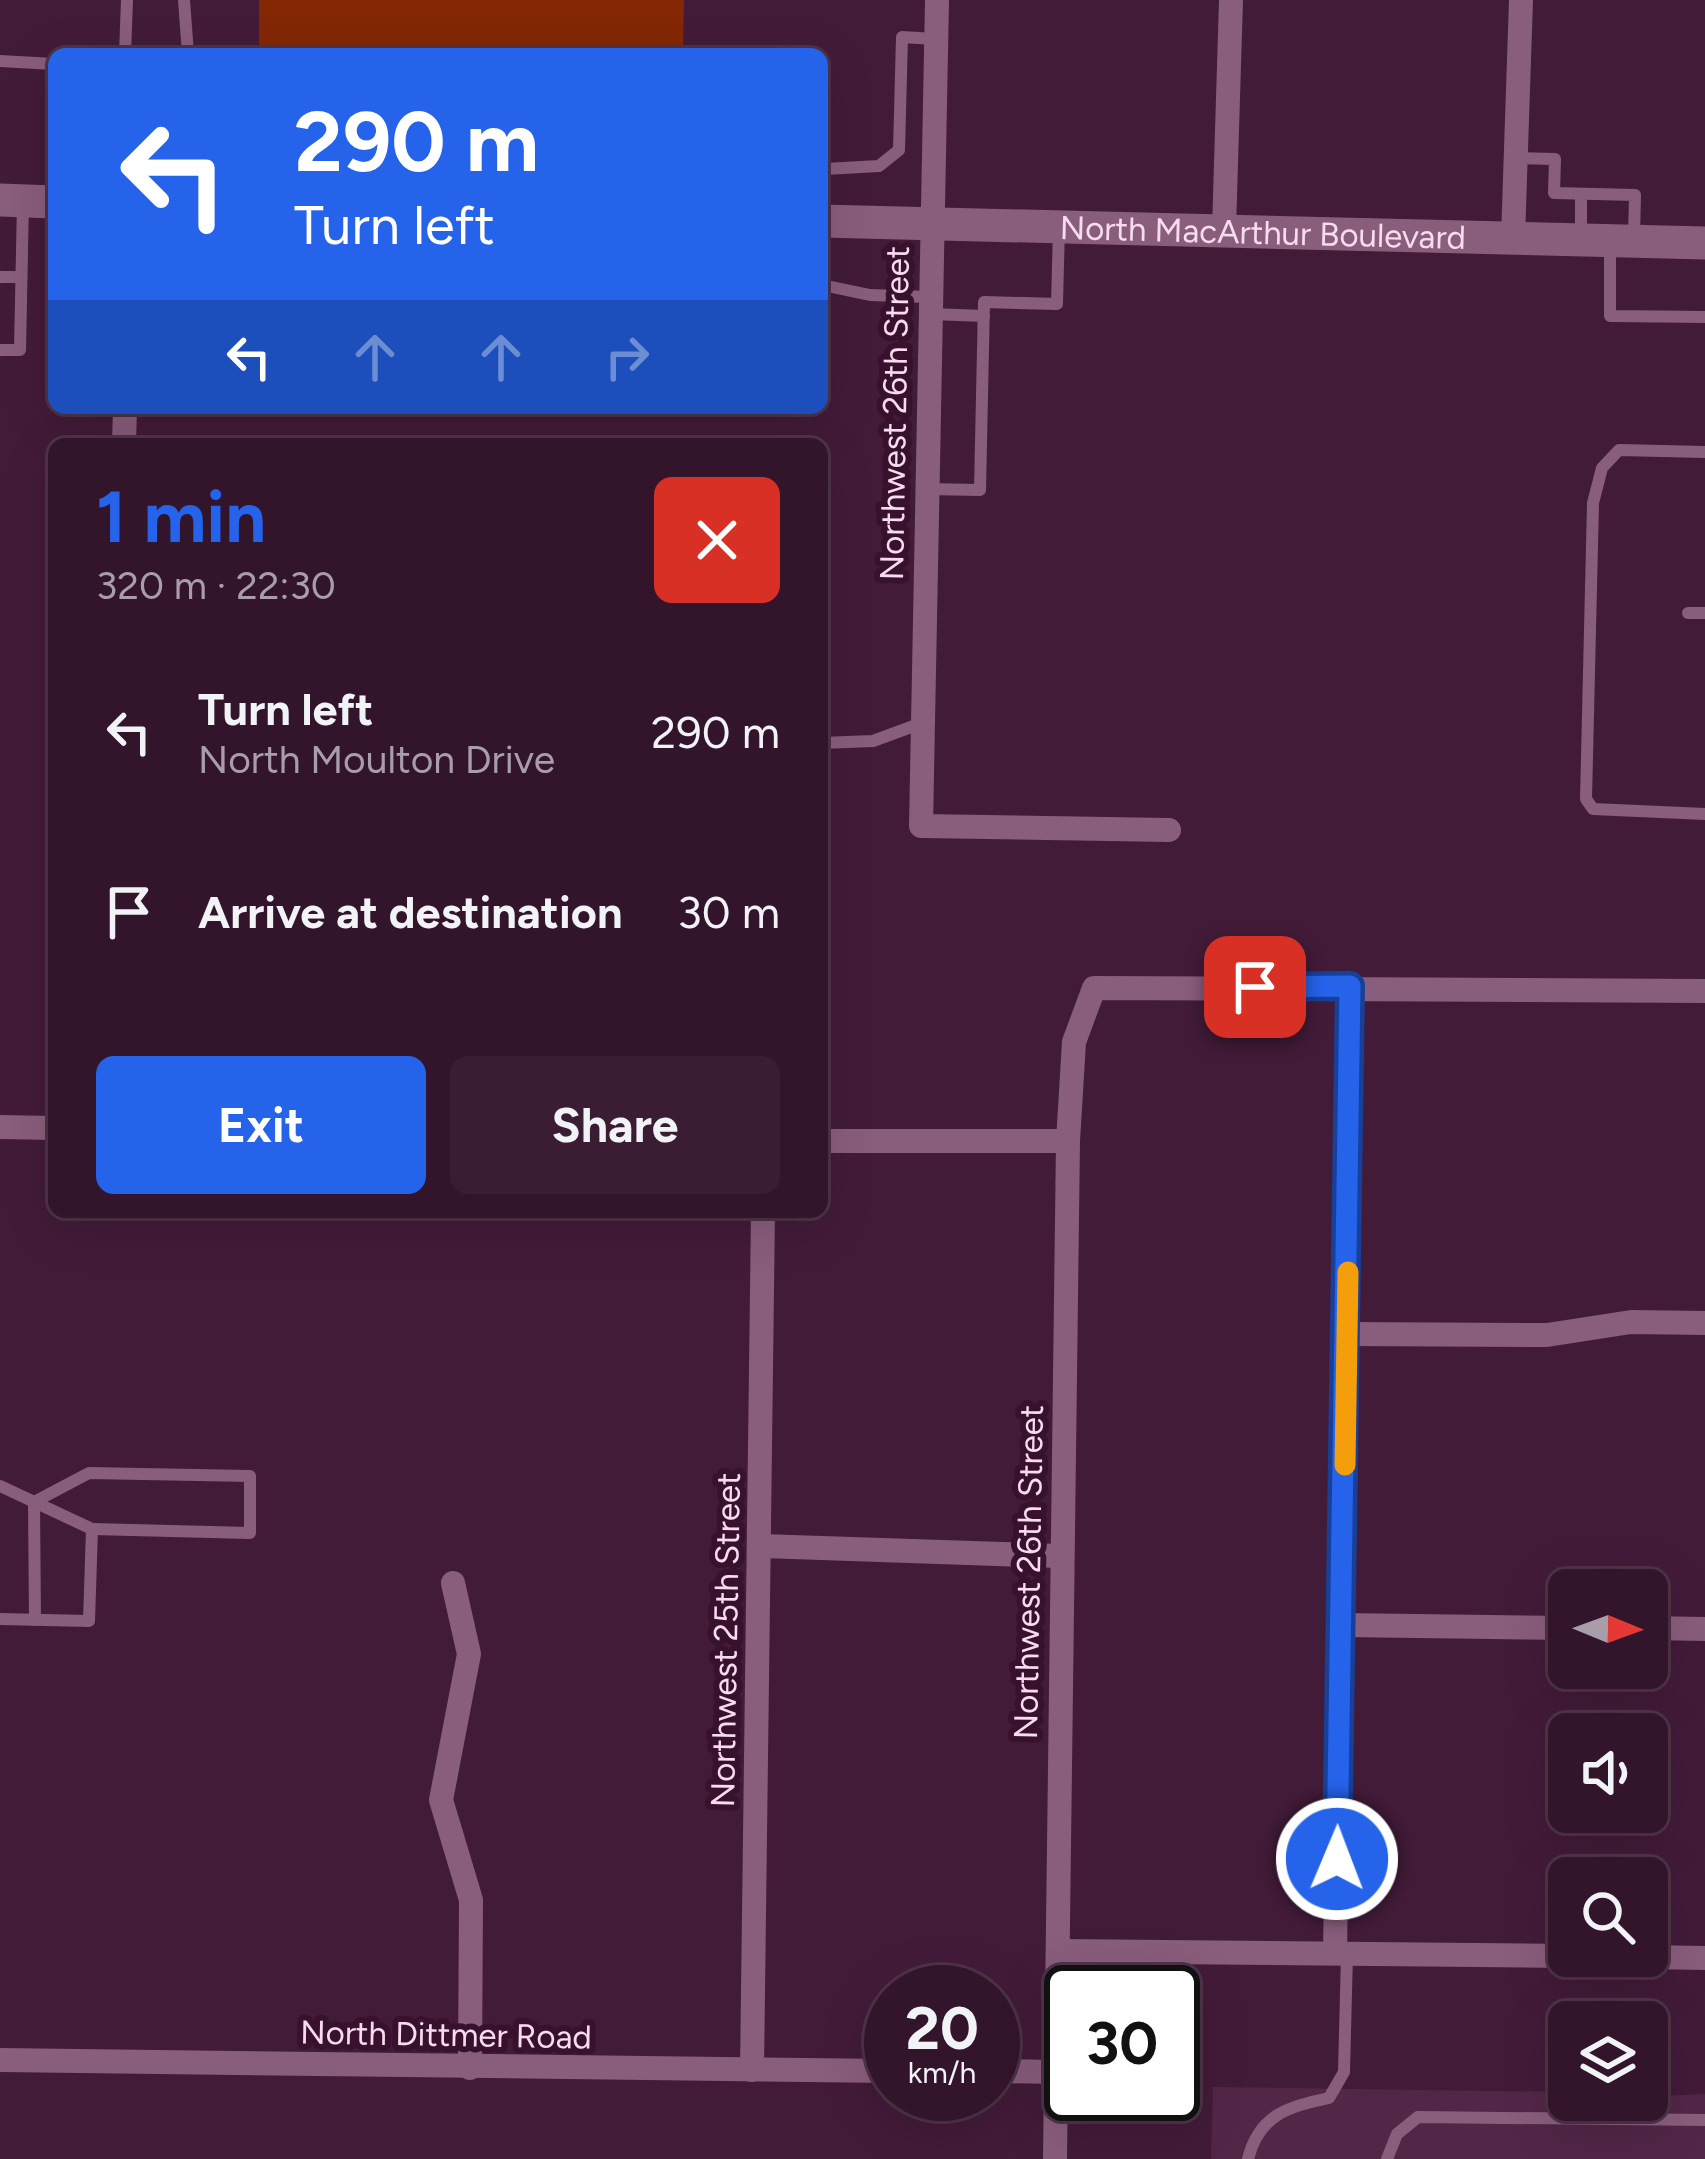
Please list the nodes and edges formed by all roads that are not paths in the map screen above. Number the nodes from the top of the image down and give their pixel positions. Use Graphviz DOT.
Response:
graph roads {
  1 [pos="127,0"];
  2 [pos="184,0"];
  3 [pos="937,0"];
  4 [pos="1231,0"];
  5 [pos="1521,0"];
  6 [pos="935,39"];
  7 [pos="125,48"];
  8 [pos="188,48"];
  9 [pos="0,61"];
  10 [pos="48,64"];
  11 [pos="1516,158"];
  12 [pos="828,169"];
  13 [pos="1581,194"];
  14 [pos="26,201"];
  15 [pos="828,221"];
  16 [pos="930,224"];
  17 [pos="1059,226"];
  18 [pos="1224,229"];
  19 [pos="1513,238"];
  20 [pos="1608,240"];
  21 [pos="1705,243"];
  22 [pos="0,277"];
  23 [pos="21,277"];
  24 [pos="828,286"];
  25 [pos="929,305"];
  26 [pos="984,316"];
  27 [pos="1705,317"];
  28 [pos="0,350"];
  29 [pos="1705,452"];
  30 [pos="926,489"];
  31 [pos="1688,613"];
  32 [pos="1705,613"];
  33 [pos="923,722"];
  34 [pos="828,743"];
  35 [pos="1705,814"];
  36 [pos="1169,830"];
  37 [pos="1350,986"];
  38 [pos="1705,991"];
  39 [pos="0,1127"];
  40 [pos="48,1128"];
  41 [pos="828,1141"];
  42 [pos="1068,1141"];
  43 [pos="763,1218"];
  44 [pos="1705,1323"];
  45 [pos="1347,1334"];
  46 [pos="0,1486"];
  47 [pos="34,1502"];
  48 [pos="92,1528"];
  49 [pos="760,1546"];
  50 [pos="1059,1556"];
  51 [pos="453,1583"];
  52 [pos="0,1619"];
  53 [pos="34,1620"];
  54 [pos="1342,1625"];
  55 [pos="1548,1628"];
  56 [pos="1668,1628"];
  57 [pos="1705,1629"];
  58 [pos="1059,1951"];
  59 [pos="1341,1953"];
  60 [pos="1548,1956"];
  61 [pos="1668,1957"];
  62 [pos="1705,1958"];
  63 [pos="1059,1965"];
  64 [pos="0,2060"];
  65 [pos="470,2068"];
  66 [pos="752,2069"];
  67 [pos="864,2071"];
  68 [pos="1705,2120"];
  69 [pos="1055,2121"];
  70 [pos="1055,2159"];
  71 [pos="1248,2159"];
  72 [pos="1387,2159"];
  1 -- 7 [label="lane"];
  2 -- 8 [label="lane"];
  3 -- 6 [label="street, Northwest 26th Street"];
  4 -- 18 [label="street"];
  5 -- 11 [label="street"];
  6 -- 12 [label="lane"];
  6 -- 16 [label="street, Northwest 26th Street"];
  9 -- 10 [label="lane"];
  11 -- 13 [label="lane"];
  11 -- 19 [label="street"];
  13 -- 20 [label="lane"];
  13 -- 20 [label="lane"];
  14 -- 23 [label="lane"];
  15 -- 16 [label="main road, North MacArthur Boulevard"];
  16 -- 17 [label="main road, North MacArthur Boulevard"];
  16 -- 25 [label="street, Northwest 26th Street"];
  17 -- 18 [label="main road, North MacArthur Boulevard"];
  17 -- 26 [label="lane"];
  18 -- 19 [label="main road, North MacArthur Boulevard"];
  19 -- 20 [label="main road, North MacArthur Boulevard"];
  20 -- 21 [label="main road, North MacArthur Boulevard"];
  20 -- 27 [label="lane"];
  22 -- 23 [label="lane"];
  23 -- 28 [label="lane"];
  24 -- 25 [label="lane"];
  25 -- 26 [label="lane"];
  25 -- 30 [label="street, Northwest 26th Street"];
  26 -- 30 [label="lane"];
  29 -- 35 [label="lane"];
  30 -- 33 [label="street, Northwest 26th Street"];
  31 -- 32 [label="lane"];
  33 -- 34 [label="lane"];
  33 -- 36 [label="street, Northwest 26th Street"];
  37 -- 38 [label="street"];
  37 -- 42 [label="street, Northwest 26th Street"];
  37 -- 45 [label="street"];
  39 -- 40 [label="street"];
  41 -- 42 [label="street"];
  42 -- 50 [label="street, Northwest 26th Street"];
  43 -- 49 [label="street, Northwest 25th Street"];
  44 -- 45 [label="street"];
  45 -- 54 [label="street"];
  46 -- 47 [label="lane"];
  47 -- 48 [label="lane"];
  47 -- 48 [label="lane"];
  47 -- 53 [label="lane"];
  48 -- 53 [label="lane"];
  49 -- 50 [label="street"];
  49 -- 66 [label="street, Northwest 25th Street"];
  50 -- 58 [label="street, Northwest 26th Street"];
  51 -- 65 [label="street"];
  52 -- 53 [label="lane"];
  54 -- 55 [label="street"];
  54 -- 59 [label="street"];
  56 -- 57 [label="street"];
  58 -- 59 [label="street"];
  58 -- 63 [label="street, Northwest 26th Street"];
  59 -- 60 [label="street"];
  59 -- 71 [label="lane"];
  61 -- 62 [label="street"];
  64 -- 65 [label="street, North Dittmer Road"];
  65 -- 66 [label="street, North Dittmer Road"];
  66 -- 67 [label="street, North Dittmer Road"];
  68 -- 72 [label="lane"];
  69 -- 70 [label="street, Northwest 26th Street"];
}
